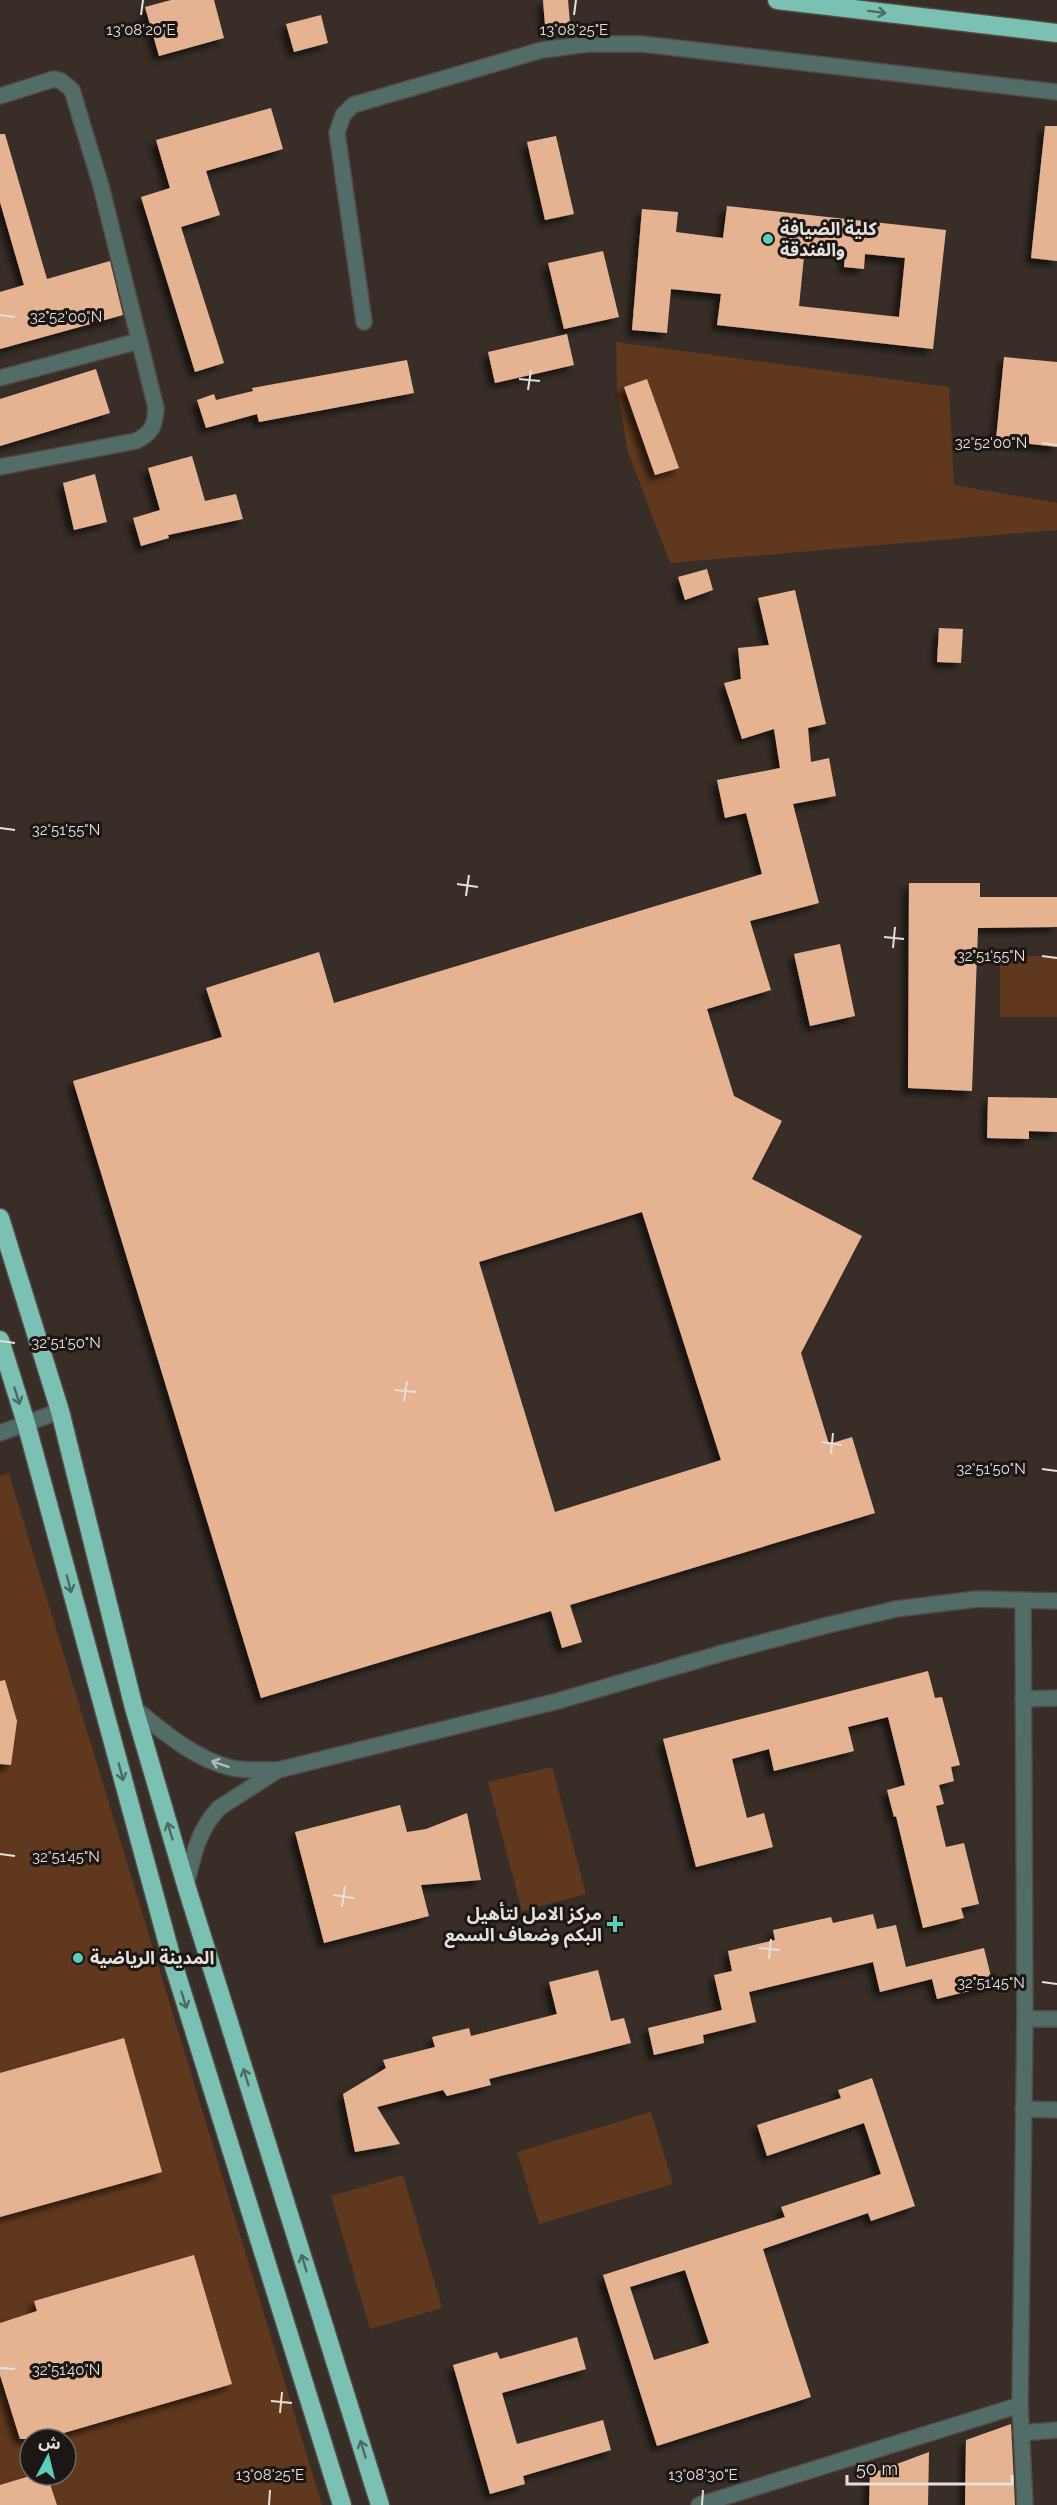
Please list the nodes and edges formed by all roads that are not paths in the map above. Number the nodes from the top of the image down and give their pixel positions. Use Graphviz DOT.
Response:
graph roads {
  1 [pos="777,0"];
  2 [pos="1057,33"];
  3 [pos="1057,92"];
  4 [pos="0,96"];
  5 [pos="364,322"];
  6 [pos="139,341"];
  7 [pos="0,378"];
  8 [pos="0,467"];
  9 [pos="0,1218"];
  10 [pos="0,1340"];
  11 [pos="60,1411"];
  12 [pos="26,1424"];
  13 [pos="0,1433"];
  14 [pos="1023,1600"];
  15 [pos="1057,1600"];
  16 [pos="1057,1698"];
  17 [pos="1023,1699"];
  18 [pos="134,1708"];
  19 [pos="278,1770"];
  20 [pos="186,1885"];
  21 [pos="1025,2019"];
  22 [pos="1057,2019"];
  23 [pos="1023,2109"];
  24 [pos="1057,2110"];
  25 [pos="1020,2405"];
  26 [pos="1057,2430"];
  27 [pos="1021,2433"];
  28 [pos="342,2505"];
  29 [pos="380,2505"];
  30 [pos="699,2505"];
  31 [pos="1025,2505"];
  1 -- 2 [label="highway, one-way"];
  3 -- 5 [label="street"];
  4 -- 6 [label="street"];
  6 -- 7 [label="street"];
  6 -- 8 [label="street"];
  9 -- 11 [label="highway"];
  10 -- 12 [label="highway, one-way"];
  11 -- 12 [label="street"];
  11 -- 18 [label="highway"];
  12 -- 13 [label="street"];
  12 -- 28 [label="highway, one-way"];
  14 -- 15 [label="street"];
  14 -- 17 [label="street"];
  14 -- 19 [label="street"];
  16 -- 17 [label="street"];
  17 -- 21 [label="street"];
  19 -- 18 [label="street, one-way"];
  20 -- 18 [label="highway, one-way"];
  19 -- 20 [label="street"];
  29 -- 20 [label="highway, one-way"];
  21 -- 22 [label="street"];
  21 -- 23 [label="street"];
  23 -- 24 [label="street"];
  23 -- 25 [label="street"];
  25 -- 27 [label="street"];
  25 -- 30 [label="street"];
  26 -- 27 [label="street"];
  27 -- 31 [label="street"];
}
